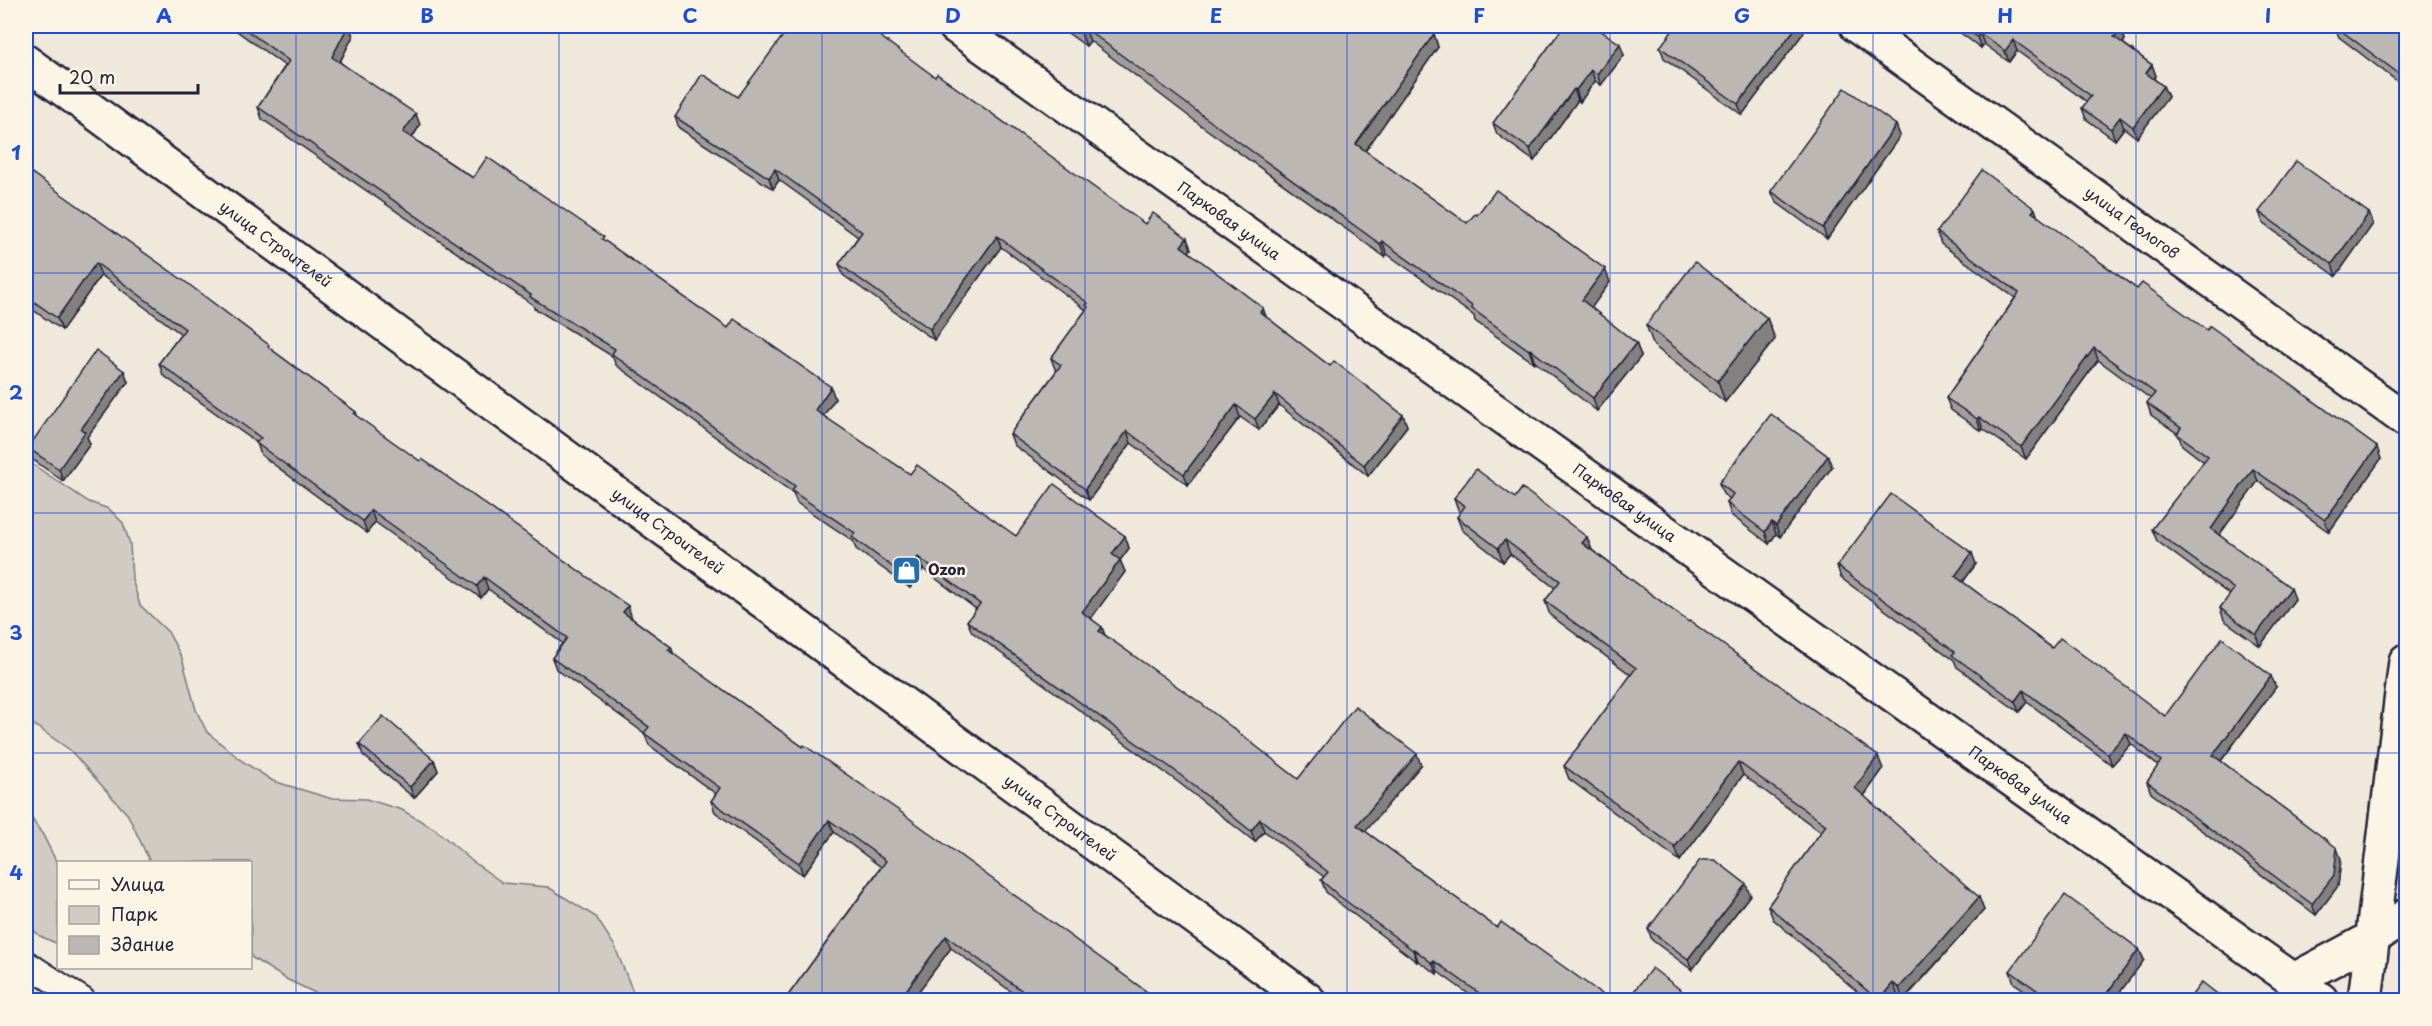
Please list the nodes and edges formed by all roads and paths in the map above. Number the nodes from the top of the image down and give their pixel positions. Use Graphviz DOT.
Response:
graph roads {
  1 [pos="955,26"];
  2 [pos="1857,26"];
  3 [pos="26,62"];
  4 [pos="2406,420"];
  5 [pos="2406,662"];
  6 [pos="2406,916"];
  7 [pos="2372,939"];
  8 [pos="26,963"];
  9 [pos="2295,980"];
  10 [pos="83,1000"];
  11 [pos="1308,1000"];
  12 [pos="2321,1000"];
  13 [pos="2365,1000"];
  1 -- 9 [label="street, Парковая улица"];
  2 -- 4 [label="street, улица Геологов"];
  3 -- 11 [label="street, улица Строителей"];
  5 -- 7 [label="street"];
  6 -- 7 [label="street"];
  7 -- 9 [label="street"];
  7 -- 13 [label="street"];
  8 -- 10 [label="lane"];
  9 -- 12 [label="street, Парковая улица"];
}
